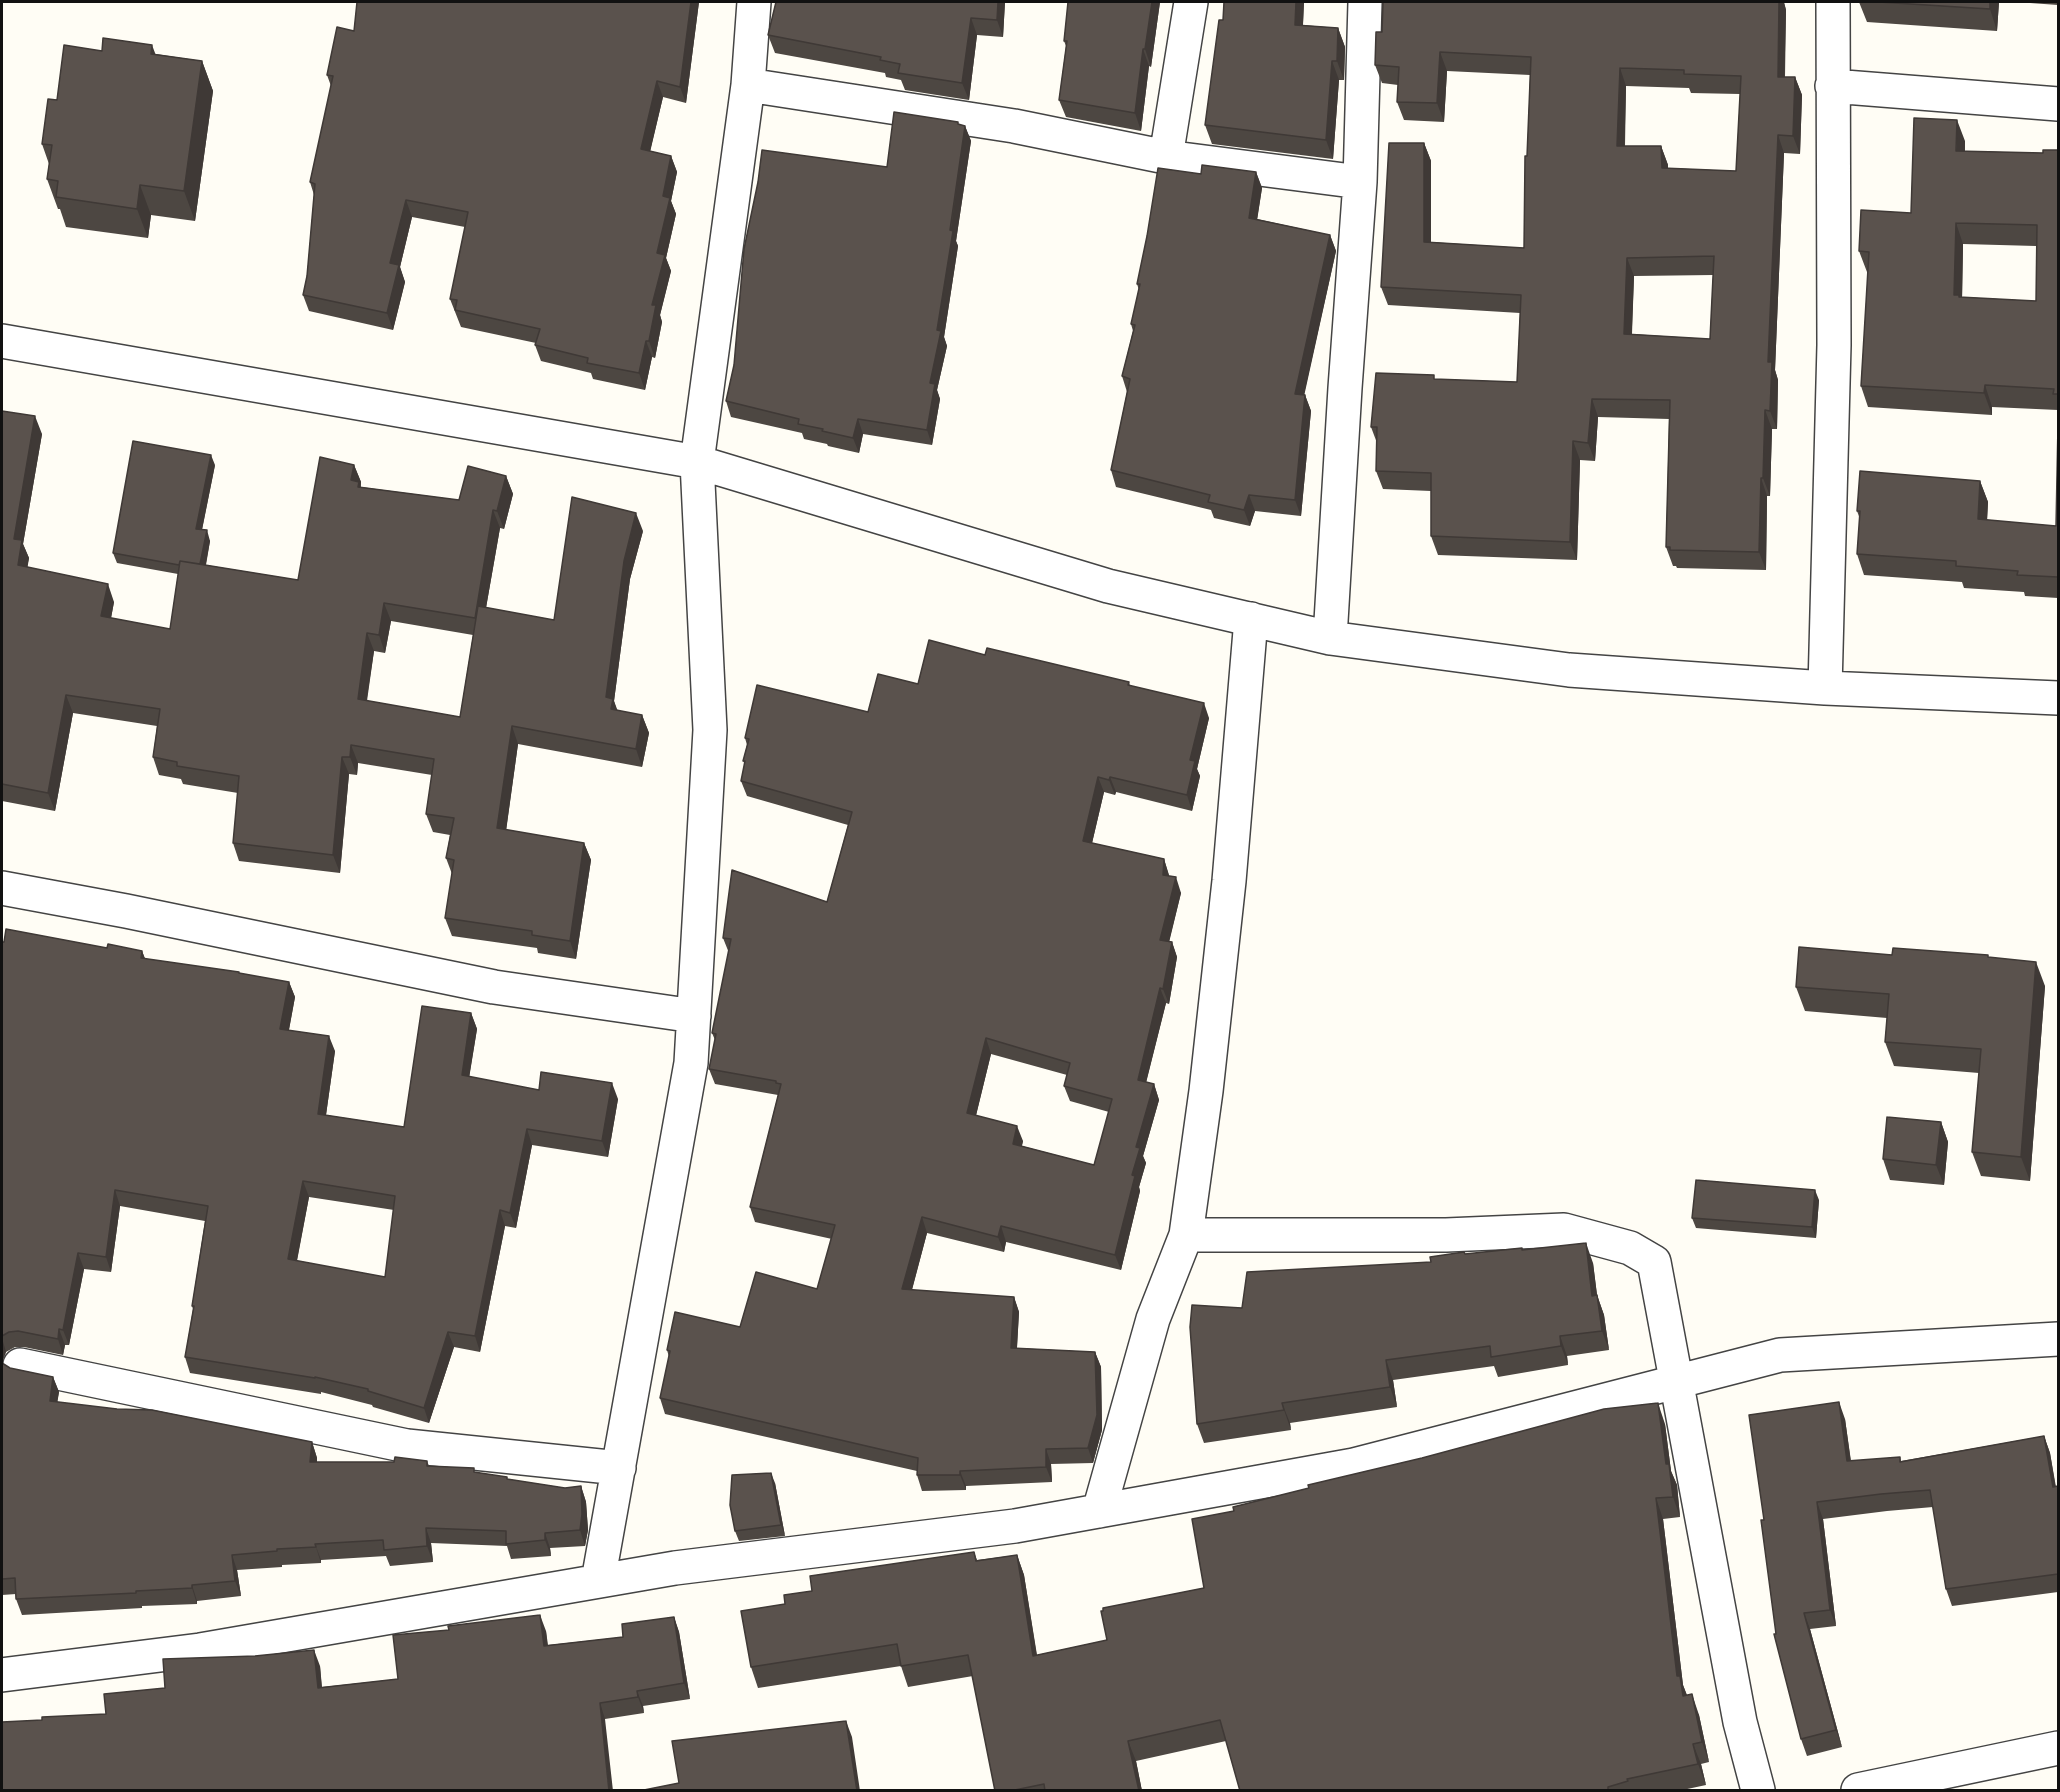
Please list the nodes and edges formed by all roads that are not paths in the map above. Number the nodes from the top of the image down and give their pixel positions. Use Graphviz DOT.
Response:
graph roads {
  1 [pos="754,2"];
  2 [pos="1191,2"];
  3 [pos="1365,2"];
  4 [pos="1833,2"];
  5 [pos="748,85"];
  6 [pos="1832,86"];
  7 [pos="2058,104"];
  8 [pos="1166,157"];
  9 [pos="1360,182"];
  10 [pos="2,340"];
  11 [pos="697,462"];
  12 [pos="1251,620"];
  13 [pos="1330,638"];
  14 [pos="1826,688"];
  15 [pos="2058,698"];
  16 [pos="2,888"];
  17 [pos="694,1016"];
  18 [pos="1186,1235"];
  19 [pos="2058,1339"];
  20 [pos="20,1365"];
  21 [pos="1677,1381"];
  22 [pos="619,1468"];
  23 [pos="1099,1511"];
  24 [pos="598,1581"];
  25 [pos="2,1675"];
  26 [pos="2058,1748"];
  27 [pos="1758,1791"];
  28 [pos="1858,1791"];
  1 -- 5 [label="street"];
  2 -- 8 [label="street"];
  3 -- 9 [label="street"];
  4 -- 6 [label="street"];
  5 -- 8 [label="street"];
  5 -- 11 [label="street"];
  6 -- 7 [label="street"];
  6 -- 14 [label="street"];
  8 -- 9 [label="street"];
  9 -- 13 [label="street"];
  10 -- 11 [label="street"];
  11 -- 12 [label="street"];
  11 -- 17 [label="street"];
  12 -- 13 [label="street"];
  12 -- 18 [label="street"];
  13 -- 14 [label="street"];
  14 -- 15 [label="street"];
  16 -- 17 [label="street"];
  17 -- 22 [label="street"];
  18 -- 21 [label="street"];
  18 -- 23 [label="street"];
  19 -- 21 [label="street"];
  20 -- 22 [label="street"];
  21 -- 23 [label="street"];
  21 -- 27 [label="street"];
  22 -- 24 [label="street"];
  23 -- 24 [label="street"];
  24 -- 25 [label="street"];
  26 -- 28 [label="street"];
}
